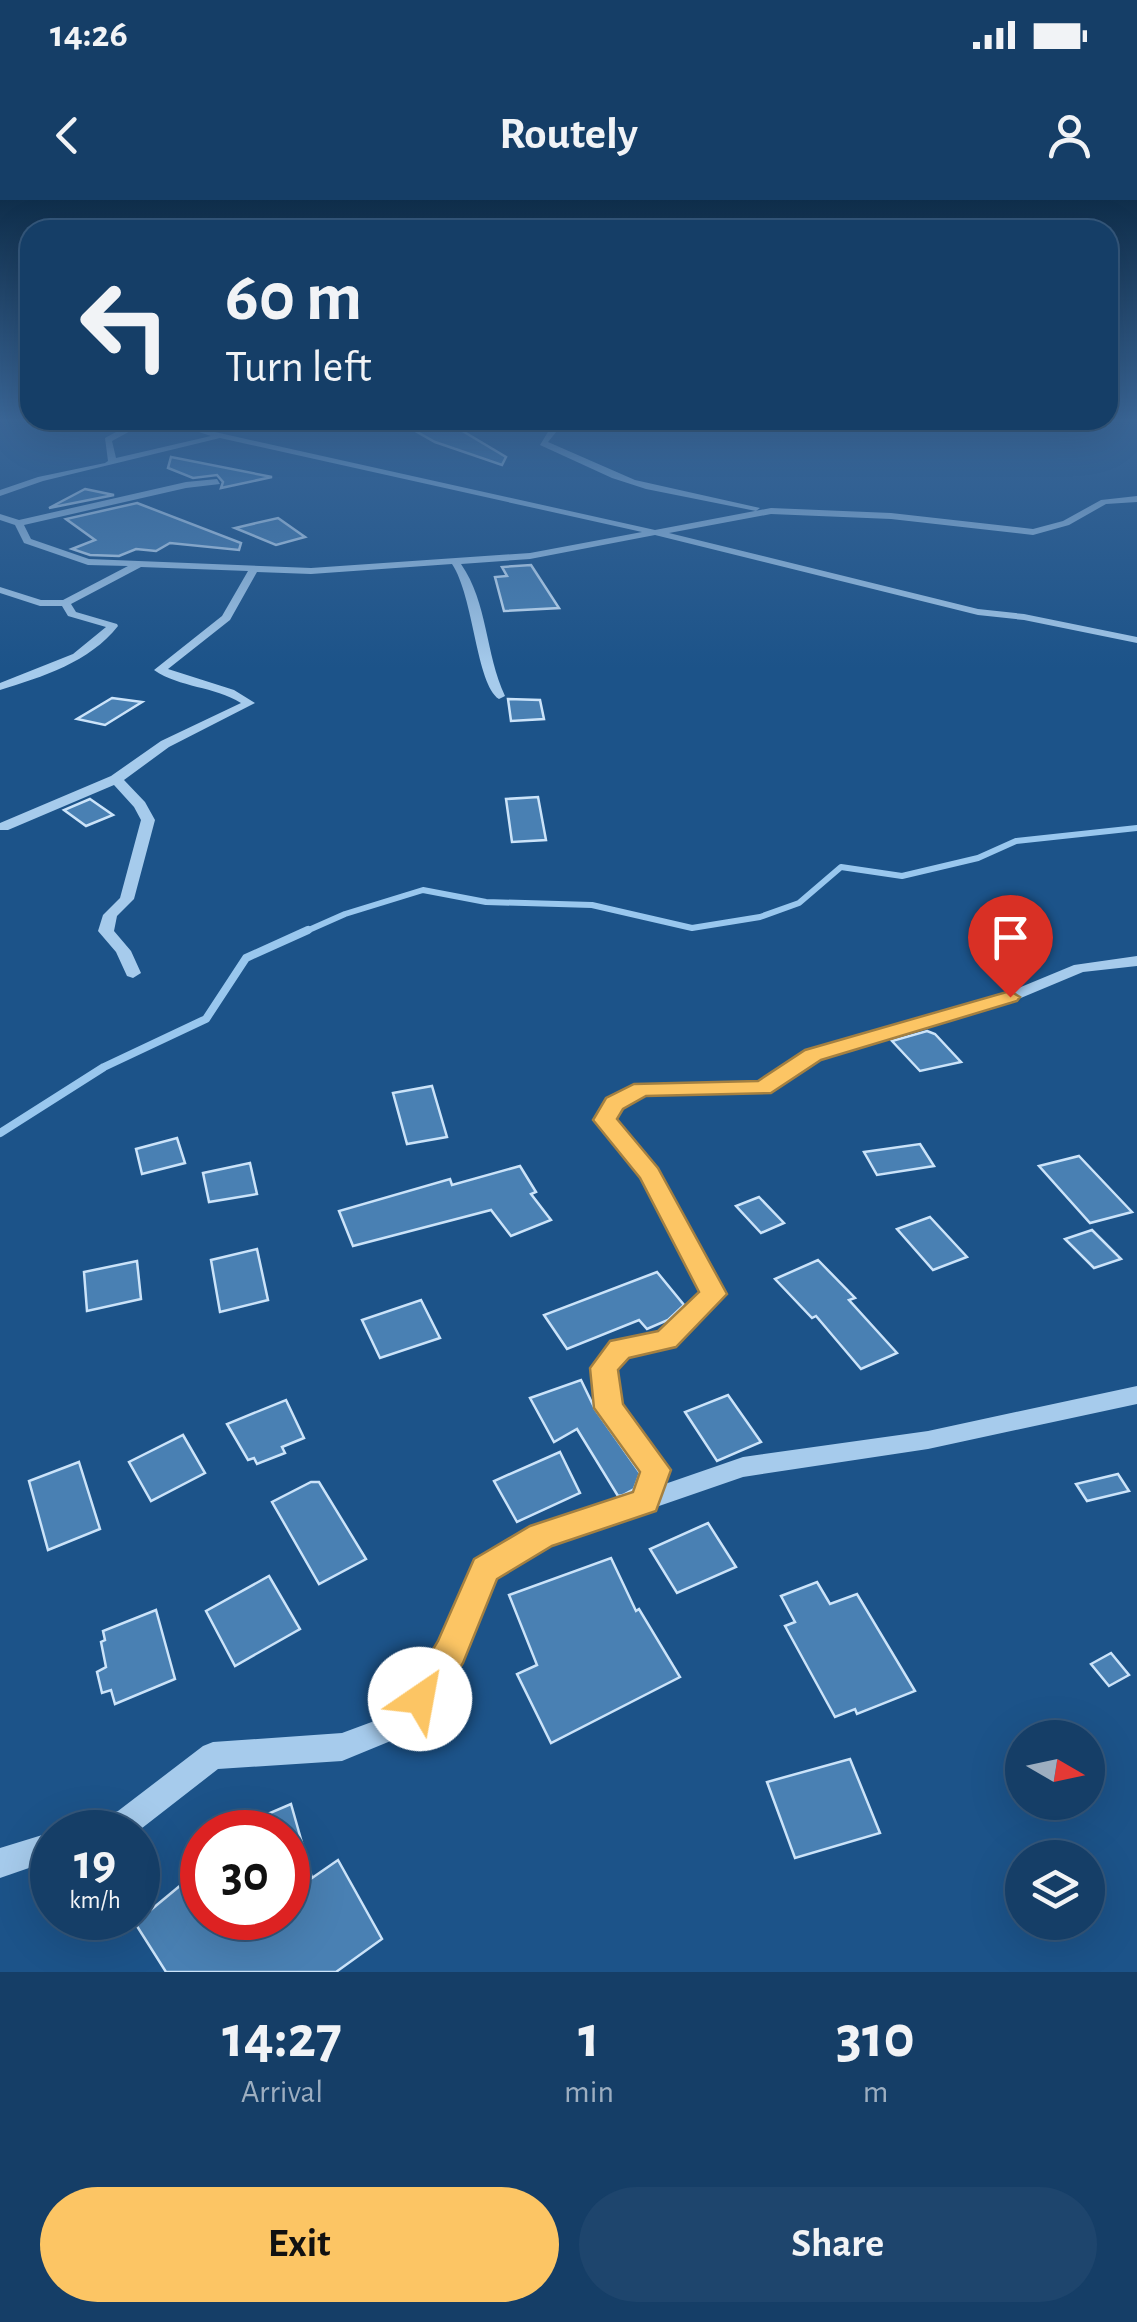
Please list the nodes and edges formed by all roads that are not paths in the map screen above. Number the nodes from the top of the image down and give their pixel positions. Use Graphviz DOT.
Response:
graph roads {
  1 [pos="108,503"];
  2 [pos="521,503"];
  3 [pos="732,503"];
  4 [pos="1103,503"];
  5 [pos="771,510"];
  6 [pos="0,517"];
  7 [pos="19,523"];
  8 [pos="654,532"];
  9 [pos="456,563"];
  10 [pos="138,565"];
  11 [pos="254,569"];
  12 [pos="0,590"];
  13 [pos="65,603"];
  14 [pos="1137,640"];
  15 [pos="0,687"];
  16 [pos="499,696"];
  17 [pos="116,779"];
  18 [pos="3,827"];
  19 [pos="1137,961"];
  20 [pos="134,973"];
  21 [pos="1137,1395"];
  22 [pos="645,1502"];
  23 [pos="143,1810"];
  24 [pos="30,1853"];
  25 [pos="0,1863"];
  1 -- 7 [label="street"];
  2 -- 8 [label="street"];
  3 -- 5 [label="street"];
  4 -- 5 [label="street"];
  5 -- 8 [label="street"];
  6 -- 7 [label="street"];
  7 -- 10 [label="street"];
  8 -- 9 [label="street"];
  8 -- 14 [label="street"];
  9 -- 11 [label="street"];
  9 -- 16 [label="street"];
  10 -- 11 [label="street"];
  10 -- 13 [label="street"];
  11 -- 17 [label="street"];
  12 -- 13 [label="street"];
  13 -- 15 [label="street"];
  17 -- 18 [label="street"];
  17 -- 20 [label="street"];
  19 -- 22 [label="street"];
  21 -- 22 [label="street"];
  22 -- 23 [label="street"];
  24 -- 25 [label="street"];
}
